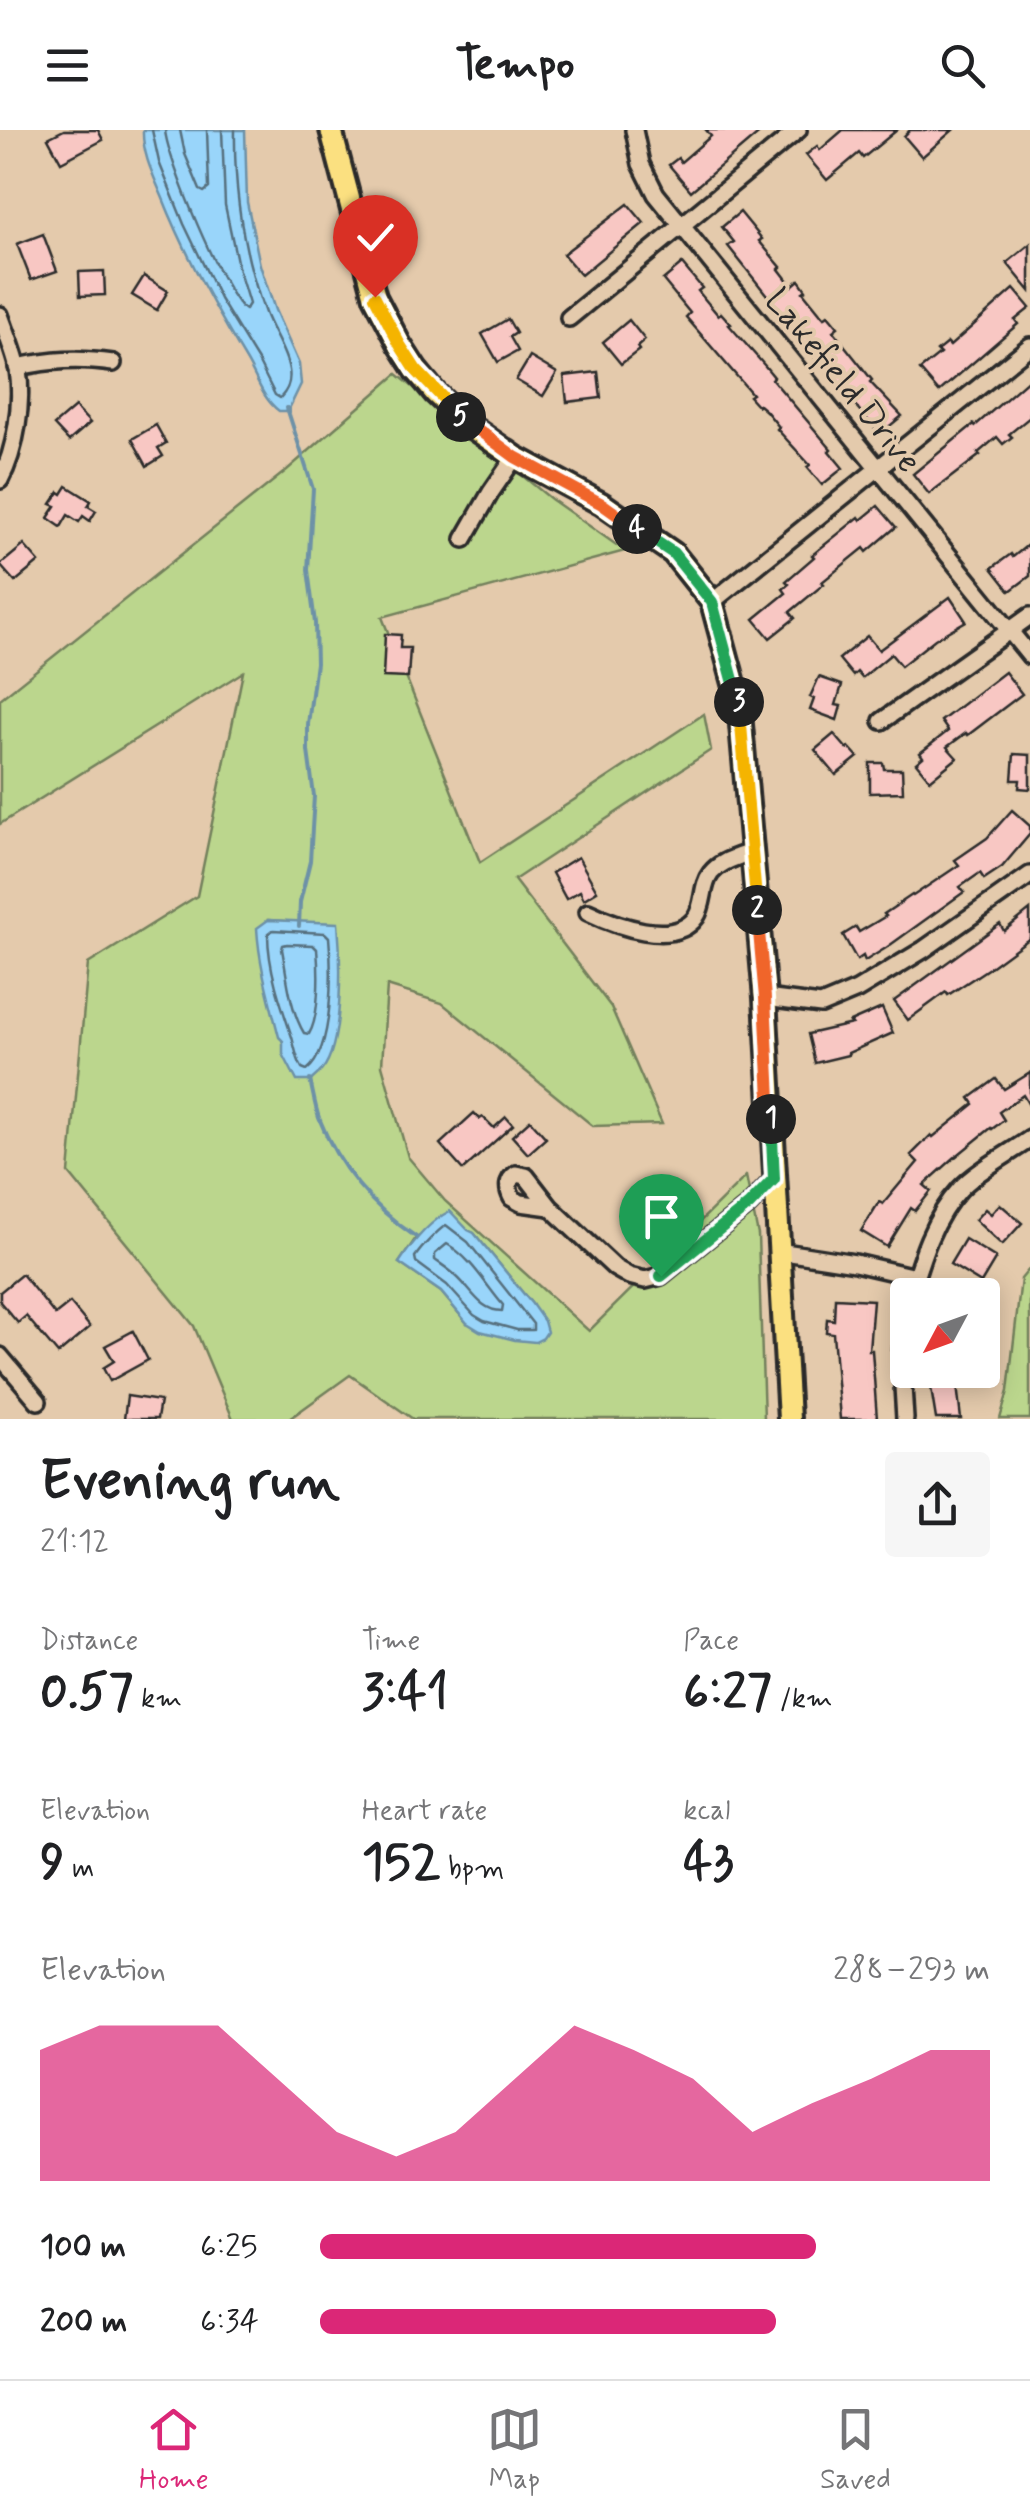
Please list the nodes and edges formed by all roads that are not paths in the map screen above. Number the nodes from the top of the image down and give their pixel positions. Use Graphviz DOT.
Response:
graph roads {
  1 [pos="331,130"];
  2 [pos="634,130"];
  3 [pos="798,130"];
  4 [pos="681,226"];
  5 [pos="0,315"];
  6 [pos="569,318"];
  7 [pos="1030,346"];
  8 [pos="112,363"];
  9 [pos="18,368"];
  10 [pos="515,457"];
  11 [pos="877,469"];
  12 [pos="0,480"];
  13 [pos="464,539"];
  14 [pos="712,602"];
  15 [pos="1030,616"];
  16 [pos="1009,631"];
  17 [pos="1030,656"];
  18 [pos="882,722"];
  19 [pos="752,852"];
  20 [pos="1030,875"];
  21 [pos="588,912"];
  22 [pos="765,998"];
  23 [pos="1030,1139"];
  24 [pos="774,1179"];
  25 [pos="550,1207"];
  26 [pos="778,1251"];
  27 [pos="915,1277"];
  28 [pos="0,1356"];
  29 [pos="903,1388"];
  30 [pos="38,1401"];
  31 [pos="789,1419"];
  32 [pos="905,1419"];
  1 -- 10 [label="main road"];
  2 -- 4 [label="street, Lakefield Drive"];
  3 -- 4 [label="street"];
  4 -- 6 [label="street"];
  4 -- 11 [label="street, Lakefield Drive"];
  5 -- 9 [label="street"];
  7 -- 11 [label="street"];
  8 -- 9 [label="street"];
  9 -- 12 [label="street"];
  10 -- 13 [label="street"];
  10 -- 14 [label="main road"];
  11 -- 14 [label="street"];
  11 -- 16 [label="street, Lakefield Drive"];
  14 -- 19 [label="main road"];
  15 -- 16 [label="street"];
  16 -- 17 [label="street, Lakefield Drive"];
  16 -- 18 [label="street"];
  19 -- 21 [label="street"];
  19 -- 22 [label="main road"];
  20 -- 22 [label="street"];
  22 -- 24 [label="main road"];
  23 -- 27 [label="street"];
  24 -- 25 [label="street"];
  24 -- 26 [label="main road"];
  26 -- 27 [label="street"];
  26 -- 31 [label="main road"];
  28 -- 30 [label="street"];
  29 -- 32 [label="street"];
}
